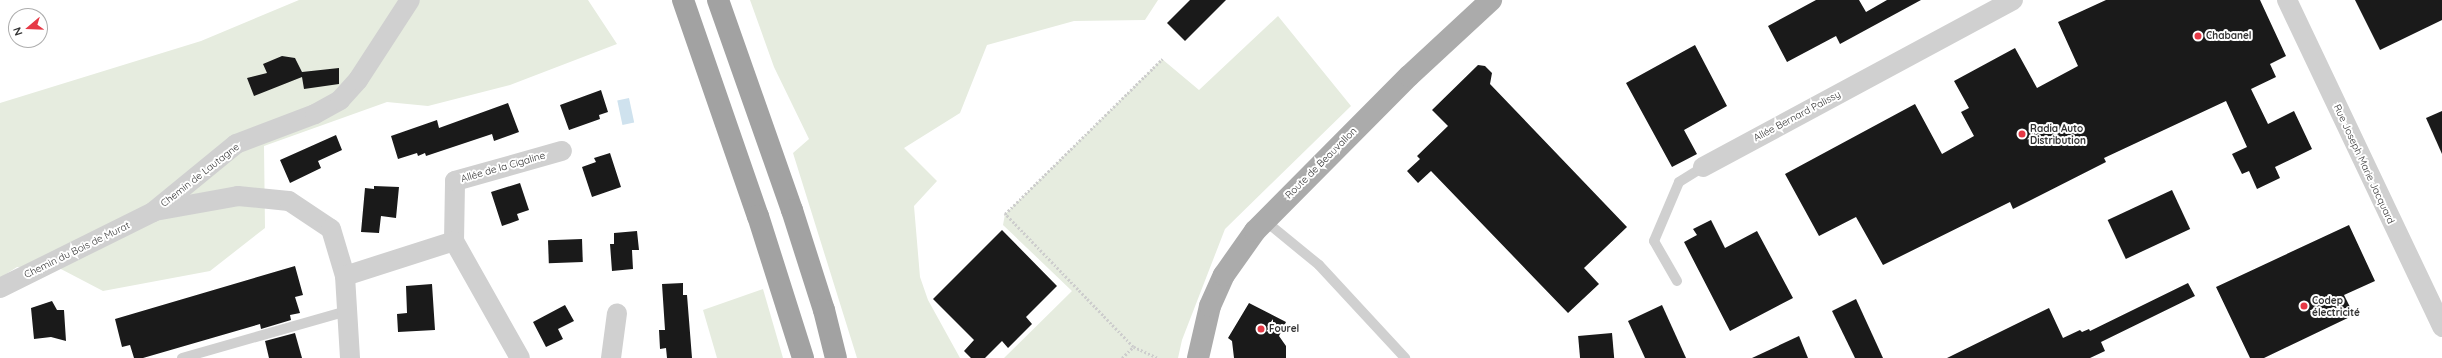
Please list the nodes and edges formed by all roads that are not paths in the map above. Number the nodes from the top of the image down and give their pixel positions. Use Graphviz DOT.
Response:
graph roads {
  1 [pos="410,0"];
  2 [pos="683,0"];
  3 [pos="718,0"];
  4 [pos="1491,0"];
  5 [pos="2013,0"];
  6 [pos="2287,0"];
  7 [pos="562,151"];
  8 [pos="1703,168"];
  9 [pos="153,212"];
  10 [pos="1264,220"];
  11 [pos="454,241"];
  12 [pos="345,276"];
  13 [pos="1677,281"];
  14 [pos="0,288"];
  15 [pos="824,310"];
  16 [pos="347,311"];
  17 [pos="616,313"];
  18 [pos="2442,327"];
  19 [pos="182,358"];
  20 [pos="350,358"];
  21 [pos="520,358"];
  22 [pos="611,358"];
  23 [pos="803,358"];
  24 [pos="836,358"];
  25 [pos="842,358"];
  26 [pos="1198,358"];
  27 [pos="1405,358"];
  1 -- 9 [label="street, Chemin de Lautagne"];
  2 -- 23 [label="highway"];
  3 -- 15 [label="highway"];
  4 -- 10 [label="main road, Route de Beauvallon"];
  5 -- 8 [label="street, Allée Bernard Palissy"];
  6 -- 18 [label="street, Rue Joseph Marie Jacquard"];
  7 -- 11 [label="street, Allée de la Cigaline"];
  8 -- 13 [label="lane, Allée Bernard Palissy"];
  9 -- 12 [label="street, Chemin de Lautagne"];
  9 -- 14 [label="street, Chemin du Bois de Murat"];
  10 -- 26 [label="main road, Route de Beauvallon"];
  10 -- 27 [label="lane"];
  11 -- 12 [label="street"];
  11 -- 21 [label="street"];
  12 -- 16 [label="street, Chemin de Lautagne"];
  15 -- 24 [label="highway"];
  15 -- 25 [label="highway"];
  16 -- 19 [label="lane"];
  16 -- 20 [label="street, Chemin de Lautagne"];
  17 -- 22 [label="street"];
}
